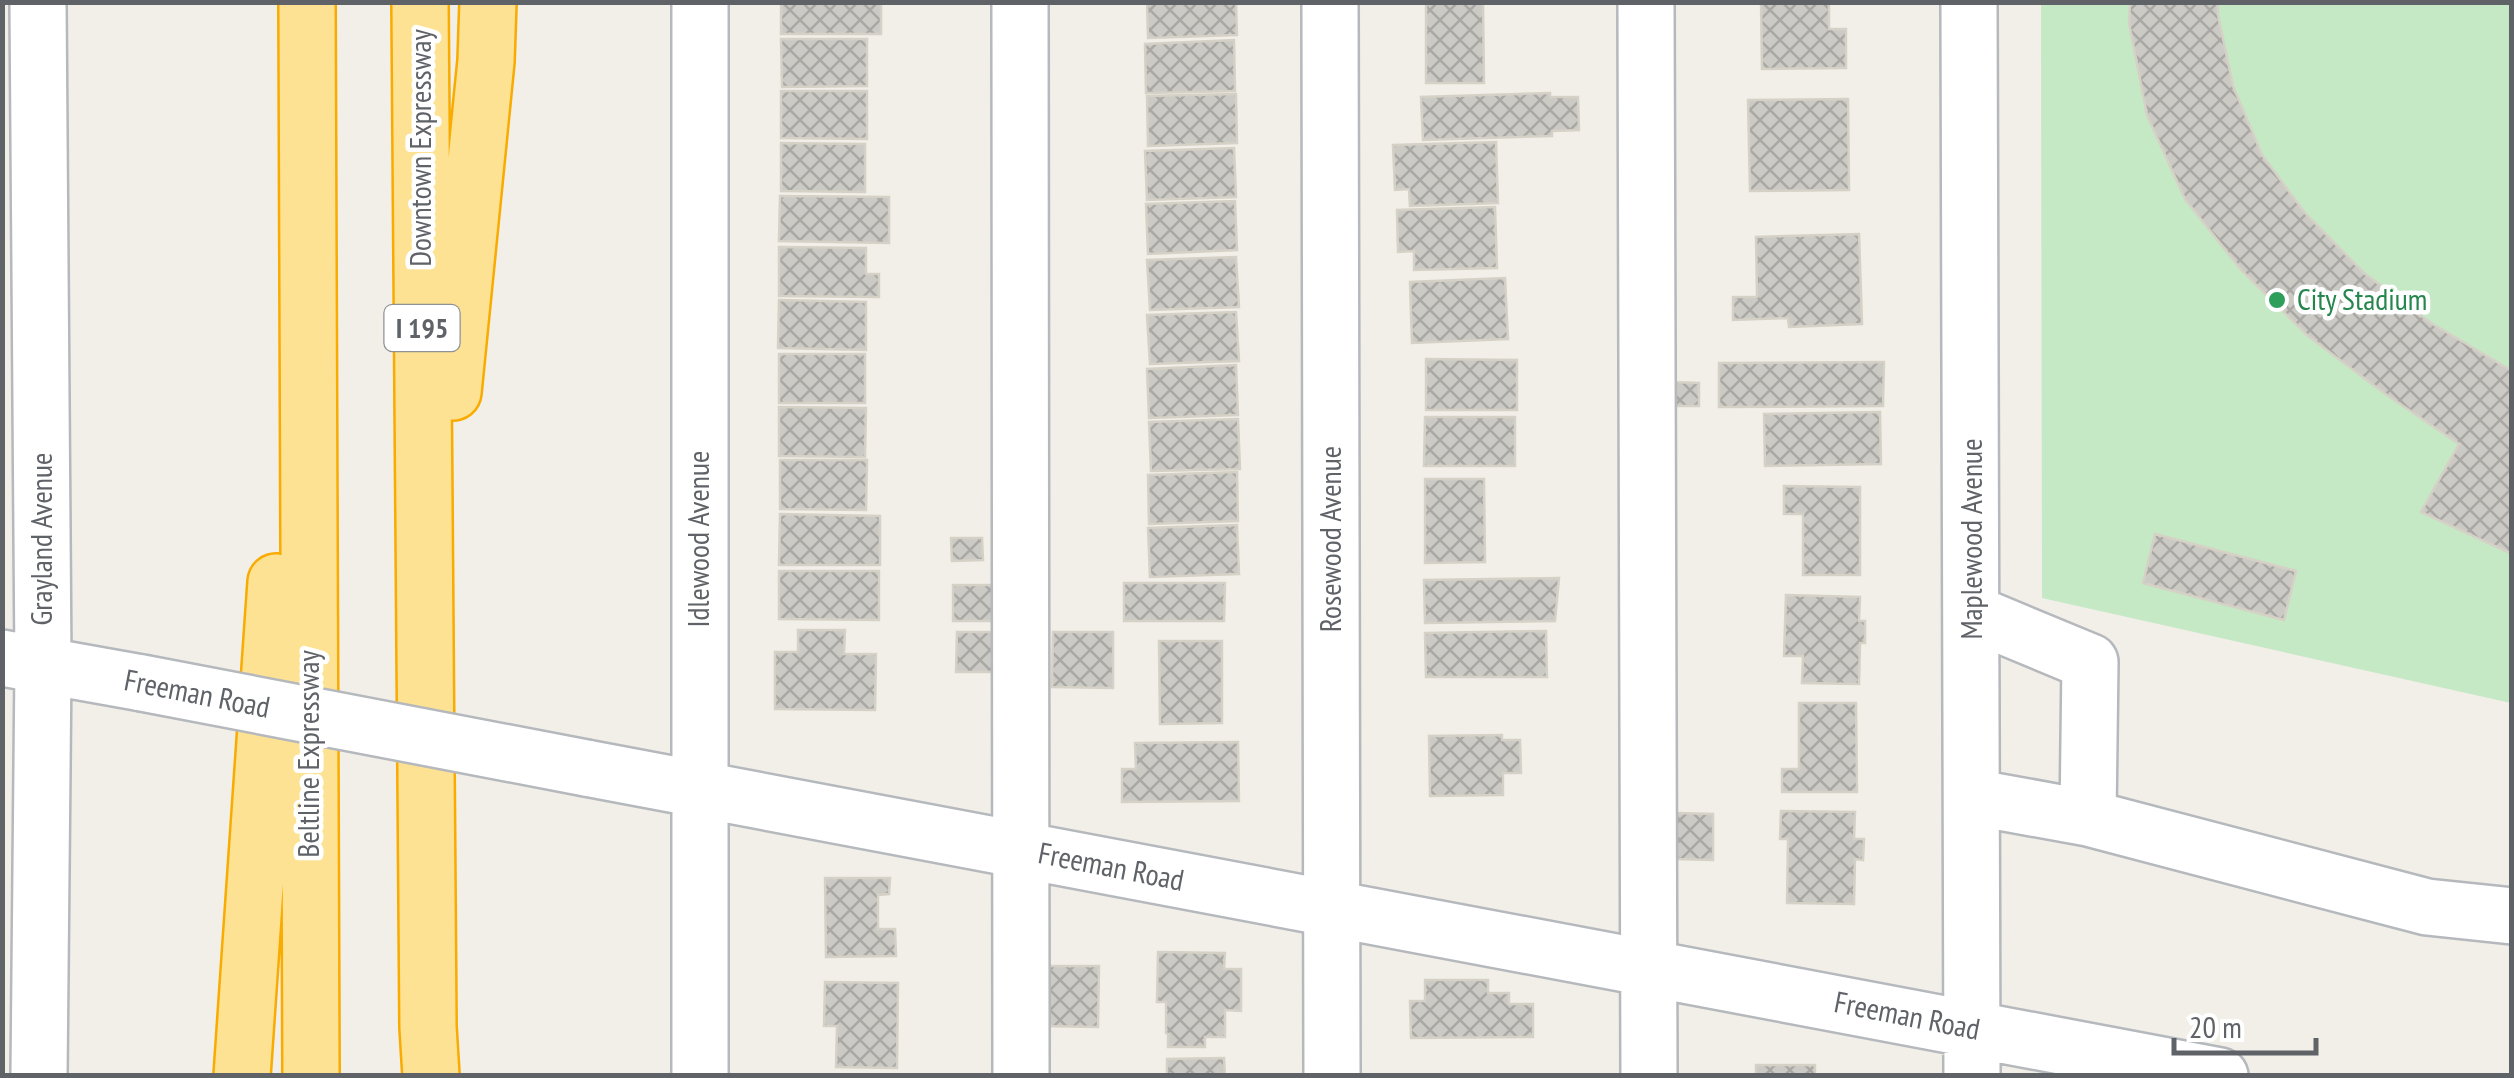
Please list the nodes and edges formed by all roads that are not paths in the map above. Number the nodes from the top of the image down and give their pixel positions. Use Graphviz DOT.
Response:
graph roads {
  1 [pos="38,2"];
  2 [pos="307,2"];
  3 [pos="420,2"];
  4 [pos="488,2"];
  5 [pos="700,2"];
  6 [pos="1020,2"];
  7 [pos="1330,2"];
  8 [pos="1646,2"];
  9 [pos="1969,2"];
  10 [pos="308,433"];
  11 [pos="1972,613"];
  12 [pos="424,653"];
  13 [pos="23,662"];
  14 [pos="699,789"];
  15 [pos="1972,798"];
  16 [pos="2088,818"];
  17 [pos="1022,850"];
  18 [pos="1333,908"];
  19 [pos="2512,916"];
  20 [pos="1650,968"];
  21 [pos="1972,1052"];
  22 [pos="38,1076"];
  23 [pos="242,1076"];
  24 [pos="311,1076"];
  25 [pos="432,1076"];
  26 [pos="700,1076"];
  27 [pos="1021,1076"];
  28 [pos="1332,1076"];
  29 [pos="1650,1076"];
  30 [pos="2220,1076"];
  1 -- 13 [label="street, Grayland Avenue"];
  2 -- 10 [label="highway"];
  3 -- 12 [label="highway, Downtown Expressway / I 195"];
  4 -- 12 [label="highway"];
  5 -- 14 [label="street, Idlewood Avenue"];
  6 -- 17 [label="street"];
  7 -- 18 [label="street, Rosewood Avenue"];
  8 -- 20 [label="street"];
  9 -- 11 [label="street, Maplewood Avenue"];
  10 -- 23 [label="highway"];
  10 -- 24 [label="highway, Beltline Expressway"];
  11 -- 15 [label="street, Maplewood Avenue"];
  11 -- 16 [label="street"];
  12 -- 25 [label="highway, I 195"];
  13 -- 14 [label="street, Freeman Road, bridge"];
  13 -- 22 [label="street, Grayland Avenue"];
  14 -- 17 [label="street, Freeman Road"];
  14 -- 26 [label="street, Idlewood Avenue"];
  15 -- 16 [label="street"];
  15 -- 21 [label="street, Maplewood Avenue"];
  16 -- 19 [label="street"];
  17 -- 18 [label="street, Freeman Road"];
  17 -- 27 [label="street"];
  18 -- 20 [label="street, Freeman Road"];
  18 -- 28 [label="street, Rosewood Avenue"];
  20 -- 21 [label="street, Freeman Road"];
  20 -- 29 [label="street"];
  21 -- 30 [label="street, Freeman Road"];
}
